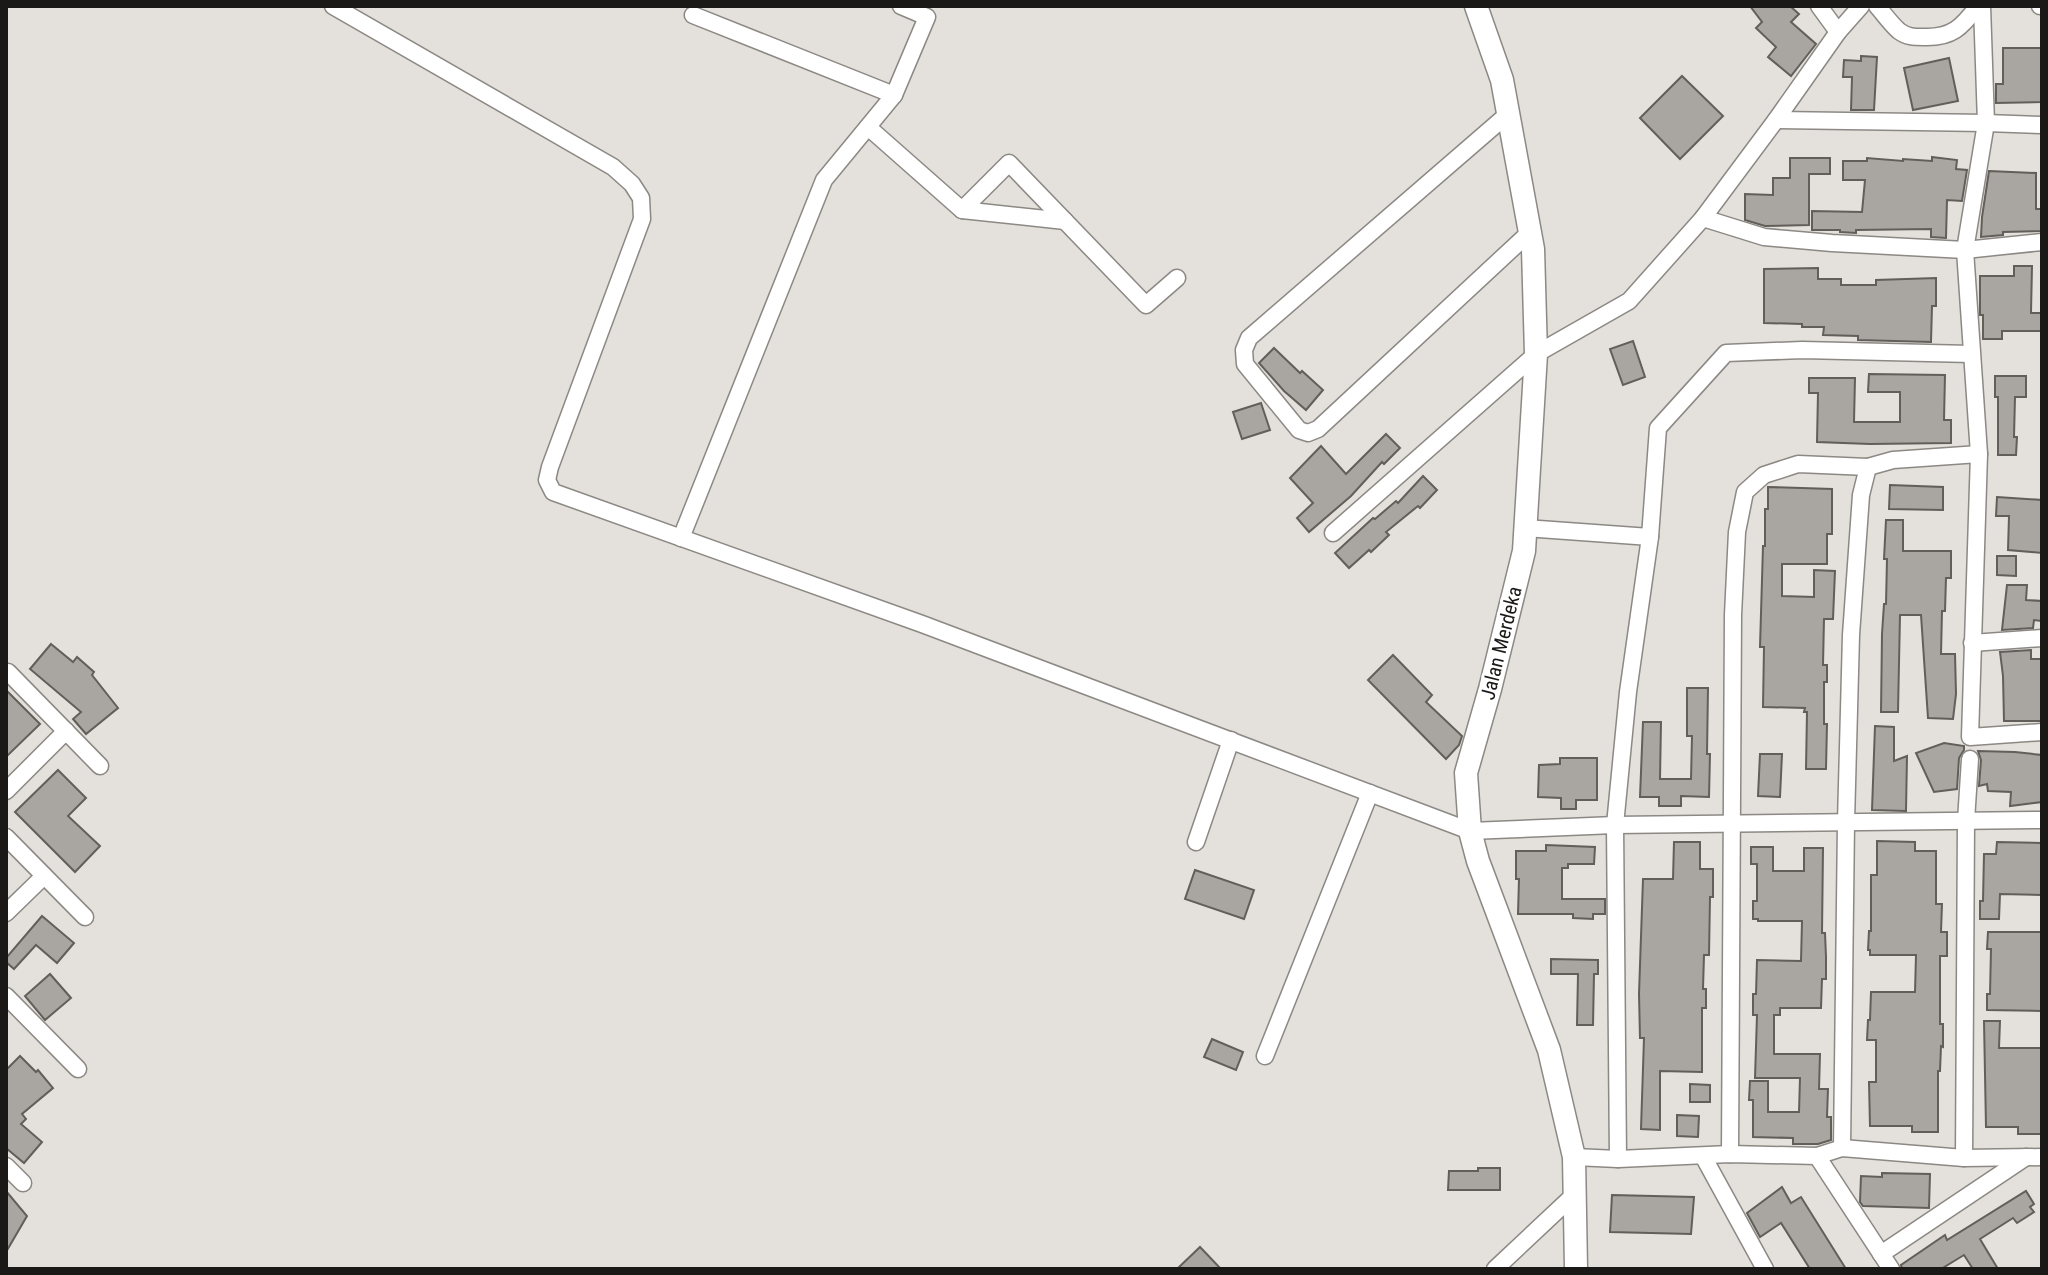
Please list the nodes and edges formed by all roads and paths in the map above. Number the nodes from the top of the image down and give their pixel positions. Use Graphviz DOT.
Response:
graph roads {
  1 [pos="333,6"];
  2 [pos="901,6"];
  3 [pos="1476,6"];
  4 [pos="1819,6"];
  5 [pos="1861,6"];
  6 [pos="1877,6"];
  7 [pos="1980,6"];
  8 [pos="693,15"];
  9 [pos="1838,32"];
  10 [pos="894,95"];
  11 [pos="1508,114"];
  12 [pos="1776,120"];
  13 [pos="1986,123"];
  14 [pos="2042,125"];
  15 [pos="868,127"];
  16 [pos="962,210"];
  17 [pos="1703,218"];
  18 [pos="1065,221"];
  19 [pos="1530,232"];
  20 [pos="2042,242"];
  21 [pos="1965,250"];
  22 [pos="1177,278"];
  23 [pos="1536,354"];
  24 [pos="1971,354"];
  25 [pos="1979,454"];
  26 [pos="1868,467"];
  27 [pos="1525,528"];
  28 [pos="1333,533"];
  29 [pos="1650,537"];
  30 [pos="681,538"];
  31 [pos="2042,638"];
  32 [pos="1972,643"];
  33 [pos="8,672"];
  34 [pos="66,731"];
  35 [pos="2042,732"];
  36 [pos="1231,740"];
  37 [pos="1970,759"];
  38 [pos="100,766"];
  39 [pos="6,791"];
  40 [pos="1370,793"];
  41 [pos="2042,820"];
  42 [pos="1966,821"];
  43 [pos="1846,822"];
  44 [pos="1733,823"];
  45 [pos="1615,825"];
  46 [pos="1470,831"];
  47 [pos="6,837"];
  48 [pos="1196,842"];
  49 [pos="44,876"];
  50 [pos="6,913"];
  51 [pos="85,917"];
  52 [pos="6,996"];
  53 [pos="1265,1056"];
  54 [pos="78,1069"];
  55 [pos="1842,1148"];
  56 [pos="1730,1154"];
  57 [pos="1703,1156"];
  58 [pos="1817,1156"];
  59 [pos="1574,1157"];
  60 [pos="2034,1157"];
  61 [pos="1964,1158"];
  62 [pos="1618,1159"];
  63 [pos="6,1166"];
  64 [pos="23,1183"];
  65 [pos="1576,1193"];
  66 [pos="1881,1254"];
  67 [pos="1495,1269"];
  68 [pos="1576,1269"];
  69 [pos="1765,1269"];
  70 [pos="1891,1269"];
  1 -- 30 [label="street"];
  2 -- 10 [label="street"];
  3 -- 11 [label="street, Jalan Merdeka"];
  4 -- 9 [label="street"];
  5 -- 9 [label="street"];
  6 -- 7 [label="street"];
  7 -- 13 [label="street"];
  8 -- 10 [label="street"];
  9 -- 12 [label="street"];
  10 -- 15 [label="street"];
  11 -- 19 [label="street, Jalan Merdeka"];
  11 -- 19 [label="street"];
  12 -- 13 [label="street"];
  12 -- 17 [label="street"];
  13 -- 14 [label="street"];
  13 -- 21 [label="street"];
  15 -- 16 [label="street"];
  15 -- 30 [label="street"];
  16 -- 18 [label="street"];
  16 -- 18 [label="street"];
  17 -- 21 [label="street"];
  17 -- 23 [label="street"];
  18 -- 22 [label="street"];
  19 -- 23 [label="street, Jalan Merdeka"];
  20 -- 21 [label="street"];
  21 -- 24 [label="street"];
  23 -- 27 [label="street, Jalan Merdeka"];
  23 -- 28 [label="street"];
  24 -- 25 [label="street"];
  24 -- 29 [label="street"];
  25 -- 26 [label="street"];
  25 -- 32 [label="street"];
  26 -- 43 [label="street"];
  26 -- 44 [label="street"];
  27 -- 29 [label="street"];
  27 -- 46 [label="street, Jalan Merdeka"];
  29 -- 45 [label="street"];
  30 -- 36 [label="street"];
  31 -- 32 [label="street"];
  32 -- 35 [label="street"];
  33 -- 34 [label="street"];
  34 -- 38 [label="street"];
  34 -- 39 [label="street"];
  36 -- 40 [label="street"];
  36 -- 48 [label="street"];
  37 -- 42 [label="street"];
  40 -- 46 [label="street"];
  40 -- 53 [label="street"];
  41 -- 42 [label="street"];
  42 -- 43 [label="street"];
  42 -- 61 [label="street"];
  43 -- 44 [label="street"];
  43 -- 55 [label="street"];
  44 -- 45 [label="street"];
  44 -- 56 [label="street"];
  45 -- 46 [label="street"];
  45 -- 62 [label="street"];
  46 -- 59 [label="street, Jalan Merdeka"];
  47 -- 49 [label="street"];
  49 -- 50 [label="street"];
  49 -- 51 [label="street"];
  52 -- 54 [label="street"];
  55 -- 58 [label="street"];
  55 -- 61 [label="street"];
  56 -- 57 [label="street"];
  56 -- 58 [label="street"];
  57 -- 62 [label="street"];
  57 -- 69 [label="street"];
  58 -- 66 [label="street"];
  59 -- 62 [label="street"];
  59 -- 65 [label="street, Jalan Merdeka"];
  60 -- 61 [label="street"];
  60 -- 66 [label="street"];
  63 -- 64 [label="street"];
  65 -- 67 [label="street"];
  65 -- 68 [label="street, Jalan Merdeka"];
  66 -- 70 [label="street"];
}
